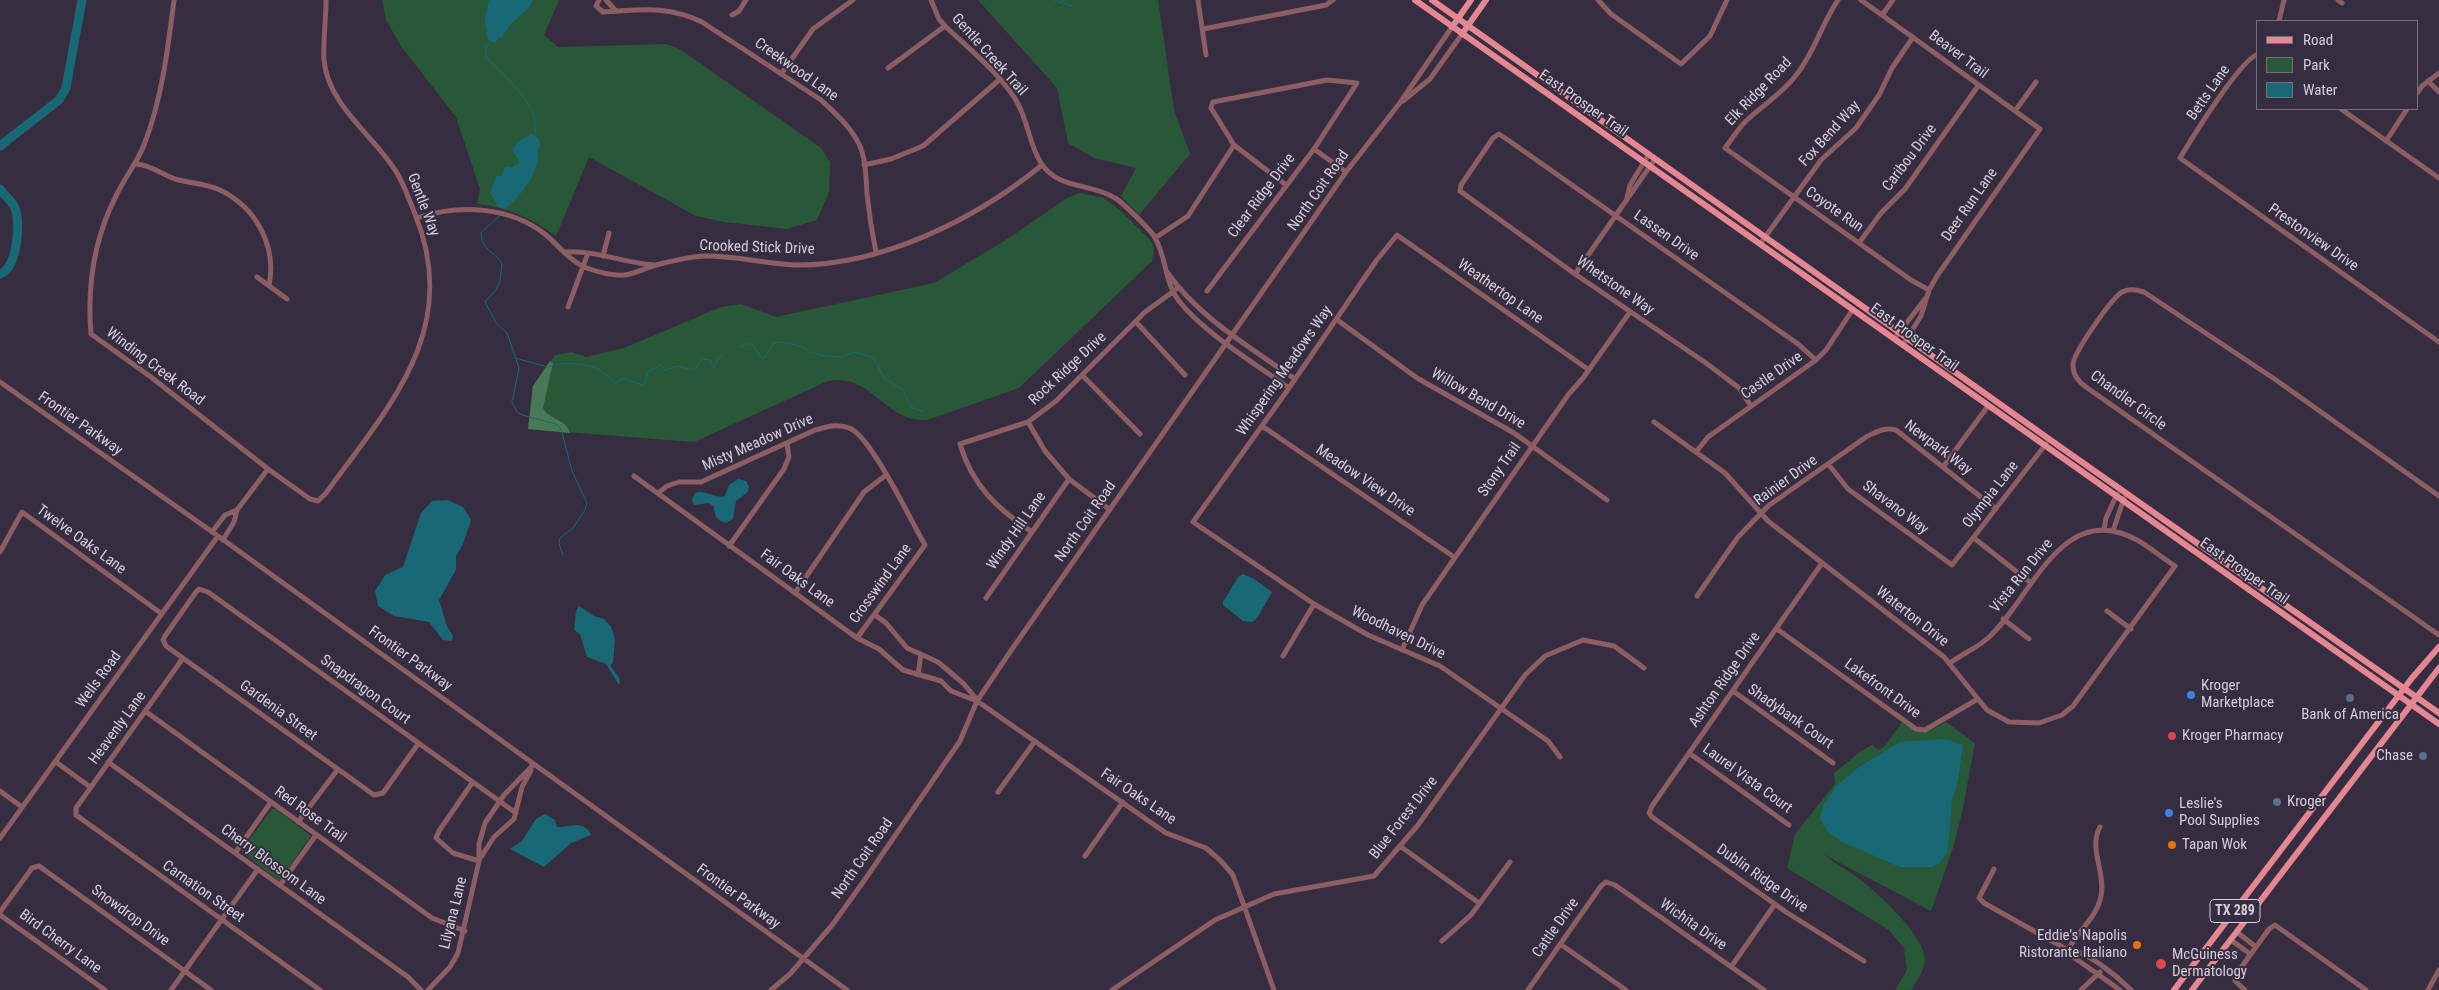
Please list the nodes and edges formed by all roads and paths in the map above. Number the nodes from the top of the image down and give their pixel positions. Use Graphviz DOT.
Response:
graph roads {
  1 [pos="174,0"];
  2 [pos="326,0"];
  3 [pos="599,0"];
  4 [pos="606,0"];
  5 [pos="746,0"];
  6 [pos="853,0"];
  7 [pos="931,0"];
  8 [pos="1198,0"];
  9 [pos="1333,0"];
  10 [pos="1415,0"];
  11 [pos="1432,0"];
  12 [pos="1471,0"];
  13 [pos="1486,0"];
  14 [pos="1598,0"];
  15 [pos="1727,0"];
  16 [pos="1838,0"];
  17 [pos="1861,0"];
  18 [pos="1893,0"];
  19 [pos="2284,0"];
  20 [pos="1324,2"];
  21 [pos="617,11"];
  22 [pos="732,15"];
  23 [pos="1882,15"];
  24 [pos="1457,18"];
  25 [pos="2279,20"];
  26 [pos="945,26"];
  27 [pos="1468,26"];
  28 [pos="1452,27"];
  29 [pos="1203,29"];
  30 [pos="1462,34"];
  31 [pos="1913,37"];
  32 [pos="1206,55"];
  33 [pos="2256,55"];
  34 [pos="888,68"];
  35 [pos="781,74"];
  36 [pos="2439,74"];
  37 [pos="999,80"];
  38 [pos="2428,81"];
  39 [pos="2036,82"];
  40 [pos="1978,86"];
  41 [pos="2419,91"];
  42 [pos="2439,92"];
  43 [pos="1399,104"];
  44 [pos="2342,110"];
  45 [pos="2406,110"];
  46 [pos="2015,111"];
  47 [pos="2040,129"];
  48 [pos="2386,141"];
  49 [pos="1234,146"];
  50 [pos="1725,148"];
  51 [pos="1314,149"];
  52 [pos="2184,152"];
  53 [pos="1649,154"];
  54 [pos="1655,159"];
  55 [pos="1643,163"];
  56 [pos="136,164"];
  57 [pos="1042,164"];
  58 [pos="864,165"];
  59 [pos="1650,167"];
  60 [pos="1346,172"];
  61 [pos="2439,178"];
  62 [pos="1286,185"];
  63 [pos="1460,191"];
  64 [pos="1794,197"];
  65 [pos="1627,199"];
  66 [pos="1616,216"];
  67 [pos="417,218"];
  68 [pos="609,233"];
  69 [pos="1397,235"];
  70 [pos="1766,236"];
  71 [pos="1155,238"];
  72 [pos="1859,243"];
  73 [pos="1760,244"];
  74 [pos="566,252"];
  75 [pos="876,252"];
  76 [pos="588,253"];
  77 [pos="603,256"];
  78 [pos="657,265"];
  79 [pos="1164,267"];
  80 [pos="584,268"];
  81 [pos="1575,274"];
  82 [pos="257,277"];
  83 [pos="269,286"];
  84 [pos="1178,288"];
  85 [pos="1929,290"];
  86 [pos="1172,291"];
  87 [pos="1207,291"];
  88 [pos="287,299"];
  89 [pos="1926,299"];
  90 [pos="568,307"];
  91 [pos="1853,309"];
  92 [pos="1630,312"];
  93 [pos="1336,319"];
  94 [pos="1136,322"];
  95 [pos="1899,332"];
  96 [pos="1233,334"];
  97 [pos="1908,338"];
  98 [pos="1894,339"];
  99 [pos="1227,342"];
  100 [pos="2439,342"];
  101 [pos="1903,345"];
  102 [pos="1816,360"];
  103 [pos="1589,370"];
  104 [pos="1185,374"];
  105 [pos="1082,375"];
  106 [pos="1295,379"];
  107 [pos="0,382"];
  108 [pos="1289,388"];
  109 [pos="1751,406"];
  110 [pos="1988,406"];
  111 [pos="1028,422"];
  112 [pos="1654,422"];
  113 [pos="1262,426"];
  114 [pos="1888,428"];
  115 [pos="1140,434"];
  116 [pos="2049,440"];
  117 [pos="787,444"];
  118 [pos="1532,446"];
  119 [pos="2044,446"];
  120 [pos="1696,452"];
  121 [pos="1829,465"];
  122 [pos="1943,467"];
  123 [pos="268,470"];
  124 [pos="886,475"];
  125 [pos="634,476"];
  126 [pos="1069,479"];
  127 [pos="2119,489"];
  128 [pos="658,493"];
  129 [pos="2126,494"];
  130 [pos="2115,496"];
  131 [pos="2439,496"];
  132 [pos="1607,500"];
  133 [pos="318,501"];
  134 [pos="2122,501"];
  135 [pos="1109,509"];
  136 [pos="1996,509"];
  137 [pos="236,510"];
  138 [pos="1760,514"];
  139 [pos="1193,522"];
  140 [pos="2104,530"];
  141 [pos="2113,531"];
  142 [pos="212,532"];
  143 [pos="1032,532"];
  144 [pos="221,538"];
  145 [pos="1974,538"];
  146 [pos="925,545"];
  147 [pos="730,546"];
  148 [pos="0,552"];
  149 [pos="1454,557"];
  150 [pos="1822,563"];
  151 [pos="1952,565"];
  152 [pos="2175,566"];
  153 [pos="2031,583"];
  154 [pos="795,593"];
  155 [pos="1697,596"];
  156 [pos="986,598"];
  157 [pos="1314,604"];
  158 [pos="2107,611"];
  159 [pos="162,614"];
  160 [pos="2298,614"];
  161 [pos="875,615"];
  162 [pos="2004,619"];
  163 [pos="2292,622"];
  164 [pos="1776,629"];
  165 [pos="2131,629"];
  166 [pos="2439,635"];
  167 [pos="857,638"];
  168 [pos="2029,640"];
  169 [pos="164,643"];
  170 [pos="2439,646"];
  171 [pos="1402,650"];
  172 [pos="921,654"];
  173 [pos="1283,656"];
  174 [pos="183,658"];
  175 [pos="1950,664"];
  176 [pos="1644,668"];
  177 [pos="2439,668"];
  178 [pos="918,675"];
  179 [pos="954,675"];
  180 [pos="946,686"];
  181 [pos="2404,689"];
  182 [pos="1732,692"];
  183 [pos="2398,697"];
  184 [pos="2416,697"];
  185 [pos="1976,700"];
  186 [pos="977,701"];
  187 [pos="2410,705"];
  188 [pos="1501,708"];
  189 [pos="145,711"];
  190 [pos="2439,713"];
  191 [pos="2439,724"];
  192 [pos="1035,741"];
  193 [pos="418,744"];
  194 [pos="1689,753"];
  195 [pos="1560,757"];
  196 [pos="56,762"];
  197 [pos="108,762"];
  198 [pos="1833,763"];
  199 [pos="534,764"];
  200 [pos="338,769"];
  201 [pos="472,783"];
  202 [pos="90,788"];
  203 [pos="0,791"];
  204 [pos="998,792"];
  205 [pos="271,802"];
  206 [pos="499,802"];
  207 [pos="1123,802"];
  208 [pos="22,807"];
  209 [pos="75,812"];
  210 [pos="516,813"];
  211 [pos="1650,813"];
  212 [pos="298,822"];
  213 [pos="1789,825"];
  214 [pos="2100,827"];
  215 [pos="316,835"];
  216 [pos="0,838"];
  217 [pos="1400,846"];
  218 [pos="2281,851"];
  219 [pos="235,853"];
  220 [pos="1085,856"];
  221 [pos="2292,859"];
  222 [pos="479,861"];
  223 [pos="1510,862"];
  224 [pos="258,869"];
  225 [pos="1994,869"];
  226 [pos="1606,882"];
  227 [pos="280,885"];
  228 [pos="1479,904"];
  229 [pos="1775,904"];
  230 [pos="1245,905"];
  231 [pos="0,914"];
  232 [pos="221,920"];
  233 [pos="465,931"];
  234 [pos="2237,932"];
  235 [pos="2231,940"];
  236 [pos="1442,941"];
  237 [pos="1560,944"];
  238 [pos="2256,947"];
  239 [pos="2068,950"];
  240 [pos="2250,954"];
  241 [pos="803,959"];
  242 [pos="1864,961"];
  243 [pos="1731,967"];
  244 [pos="2104,968"];
  245 [pos="2439,970"];
  246 [pos="184,971"];
  247 [pos="2098,974"];
  248 [pos="105,990"];
  249 [pos="171,990"];
  250 [pos="211,990"];
  251 [pos="320,990"];
  252 [pos="421,990"];
  253 [pos="428,990"];
  254 [pos="771,990"];
  255 [pos="847,990"];
  256 [pos="1112,990"];
  257 [pos="1274,990"];
  258 [pos="1528,990"];
  259 [pos="1626,990"];
  260 [pos="1764,990"];
  261 [pos="2081,990"];
  262 [pos="2120,990"];
  263 [pos="2131,990"];
  264 [pos="2174,990"];
  265 [pos="2192,990"];
  266 [pos="2245,990"];
  267 [pos="2366,990"];
  268 [pos="2428,990"];
  1 -- 56 [label="street, Winding Creek Road"];
  2 -- 67 [label="street, Gentle Way"];
  3 -- 21 [label="street, Creekwood Lane"];
  4 -- 21 [label="street"];
  5 -- 22 [label="street"];
  6 -- 35 [label="street"];
  7 -- 26 [label="street, Gentle Creek Trail"];
  8 -- 29 [label="street"];
  9 -- 20 [label="street"];
  10 -- 28 [label="main road, East Prosper Trail"];
  11 -- 24 [label="main road, East Prosper Trail"];
  12 -- 24 [label="main road, North Coit Road"];
  13 -- 27 [label="main road, North Coit Road"];
  14 -- 15 [label="street"];
  16 -- 50 [label="street, Elk Ridge Road"];
  17 -- 23 [label="street, Beaver Trail"];
  18 -- 23 [label="street"];
  19 -- 25 [label="street"];
  20 -- 29 [label="street"];
  21 -- 35 [label="street, Creekwood Lane"];
  23 -- 31 [label="street, Beaver Trail"];
  24 -- 27 [label="main road, East Prosper Trail"];
  24 -- 28 [label="main road, North Coit Road"];
  26 -- 34 [label="street"];
  26 -- 37 [label="street, Gentle Creek Trail"];
  27 -- 30 [label="main road, North Coit Road"];
  27 -- 53 [label="main road, East Prosper Trail"];
  28 -- 30 [label="main road, East Prosper Trail"];
  28 -- 43 [label="street, North Coit Road"];
  29 -- 32 [label="street"];
  30 -- 43 [label="street, North Coit Road"];
  30 -- 55 [label="main road, East Prosper Trail"];
  31 -- 40 [label="street, Beaver Trail"];
  31 -- 64 [label="street, Fox Bend Way"];
  33 -- 52 [label="street, Betts Lane"];
  35 -- 58 [label="street, Creekwood Lane"];
  36 -- 38 [label="street"];
  37 -- 57 [label="street, Gentle Creek Trail"];
  37 -- 58 [label="street"];
  38 -- 41 [label="street"];
  38 -- 42 [label="street"];
  39 -- 46 [label="street"];
  40 -- 46 [label="street, Beaver Trail"];
  40 -- 72 [label="street, Caribou Drive"];
  43 -- 60 [label="street, North Coit Road"];
  44 -- 48 [label="street"];
  45 -- 48 [label="street"];
  46 -- 47 [label="street, Beaver Trail"];
  47 -- 85 [label="street, Deer Run Lane"];
  48 -- 61 [label="street"];
  49 -- 51 [label="street"];
  49 -- 62 [label="street"];
  49 -- 71 [label="street"];
  50 -- 64 [label="street, Coyote Run"];
  51 -- 60 [label="street, Clear Ridge Drive"];
  51 -- 62 [label="street, Clear Ridge Drive"];
  52 -- 100 [label="street, Prestonview Drive"];
  53 -- 54 [label="main road, East Prosper Trail"];
  53 -- 55 [label="street"];
  54 -- 59 [label="street"];
  54 -- 70 [label="main road, East Prosper Trail"];
  55 -- 59 [label="main road, East Prosper Trail"];
  55 -- 65 [label="street"];
  56 -- 83 [label="street"];
  56 -- 123 [label="street, Winding Creek Road"];
  57 -- 71 [label="street"];
  57 -- 75 [label="street, Crooked Stick Drive"];
  58 -- 75 [label="street, Creekwood Lane"];
  59 -- 65 [label="street"];
  59 -- 73 [label="main road, East Prosper Trail"];
  60 -- 96 [label="street, North Coit Road"];
  62 -- 87 [label="street, Clear Ridge Drive"];
  63 -- 66 [label="street, Lassen Drive"];
  63 -- 81 [label="street, Whetstone Way"];
  64 -- 70 [label="street, Fox Bend Way"];
  64 -- 72 [label="street, Coyote Run"];
  65 -- 66 [label="street"];
  66 -- 81 [label="street"];
  66 -- 102 [label="street, Lassen Drive"];
  67 -- 74 [label="street"];
  67 -- 133 [label="street, Gentle Way"];
  68 -- 77 [label="street"];
  69 -- 93 [label="street, Whispering Meadows Way"];
  69 -- 103 [label="street, Weathertop Lane"];
  70 -- 73 [label="street, Fox Bend Way"];
  70 -- 95 [label="main road, East Prosper Trail"];
  71 -- 79 [label="street"];
  72 -- 85 [label="street, Coyote Run"];
  73 -- 91 [label="main road, East Prosper Trail"];
  74 -- 76 [label="street, Crooked Stick Drive"];
  74 -- 80 [label="street"];
  75 -- 78 [label="street, Crooked Stick Drive"];
  76 -- 77 [label="street, Crooked Stick Drive"];
  76 -- 80 [label="street"];
  77 -- 78 [label="street, Crooked Stick Drive"];
  78 -- 80 [label="street, Crooked Stick Drive"];
  79 -- 84 [label="street"];
  79 -- 86 [label="street"];
  80 -- 90 [label="street"];
  81 -- 92 [label="street, Whetstone Way"];
  82 -- 83 [label="street"];
  83 -- 88 [label="street"];
  84 -- 86 [label="street, Rock Ridge Drive"];
  84 -- 96 [label="street"];
  85 -- 89 [label="street, Deer Run Lane"];
  86 -- 94 [label="street, Rock Ridge Drive"];
  86 -- 99 [label="street"];
  89 -- 95 [label="street, Deer Run Lane"];
  89 -- 97 [label="street, Deer Run Lane"];
  91 -- 98 [label="main road, East Prosper Trail"];
  91 -- 102 [label="street, Castle Drive"];
  92 -- 103 [label="street, Stony Trail"];
  92 -- 109 [label="street, Whetstone Way"];
  93 -- 106 [label="street, Whispering Meadows Way"];
  93 -- 118 [label="street, Willow Bend Drive"];
  94 -- 104 [label="street"];
  94 -- 105 [label="street, Rock Ridge Drive"];
  95 -- 97 [label="main road, East Prosper Trail"];
  95 -- 98 [label="street, Deer Run Lane"];
  96 -- 99 [label="street, North Coit Road"];
  96 -- 106 [label="street"];
  97 -- 101 [label="street, Deer Run Lane"];
  97 -- 116 [label="main road, East Prosper Trail"];
  98 -- 101 [label="main road, East Prosper Trail"];
  99 -- 108 [label="street"];
  99 -- 135 [label="street, North Coit Road"];
  101 -- 110 [label="main road, East Prosper Trail"];
  102 -- 109 [label="street, Castle Drive"];
  103 -- 118 [label="street, Stony Trail"];
  105 -- 111 [label="street, Rock Ridge Drive"];
  105 -- 115 [label="street"];
  106 -- 108 [label="street, Whispering Meadows Way"];
  107 -- 142 [label="street, Frontier Parkway"];
  108 -- 113 [label="street, Whispering Meadows Way"];
  109 -- 120 [label="street, Castle Drive"];
  110 -- 119 [label="main road, East Prosper Trail"];
  110 -- 122 [label="street"];
  111 -- 126 [label="street"];
  111 -- 143 [label="street, Rock Ridge Drive"];
  112 -- 120 [label="street, Waterton Drive"];
  113 -- 139 [label="street, Whispering Meadows Way"];
  113 -- 149 [label="street, Meadow View Drive"];
  114 -- 121 [label="street, Rainier Drive"];
  114 -- 122 [label="street, Newpark Way"];
  116 -- 119 [label="street, Olympia Lane"];
  116 -- 127 [label="main road, East Prosper Trail"];
  117 -- 124 [label="street, Misty Meadow Drive"];
  117 -- 128 [label="street, Misty Meadow Drive"];
  117 -- 147 [label="street"];
  118 -- 132 [label="street, Willow Bend Drive"];
  118 -- 149 [label="street, Stony Trail"];
  119 -- 130 [label="main road, East Prosper Trail"];
  119 -- 136 [label="street, Olympia Lane"];
  120 -- 138 [label="street, Waterton Drive"];
  121 -- 138 [label="street, Rainier Drive"];
  121 -- 151 [label="street, Shavano Way"];
  122 -- 136 [label="street, Newpark Way"];
  123 -- 133 [label="street, Winding Creek Road"];
  123 -- 137 [label="street"];
  124 -- 146 [label="street, Misty Meadow Drive"];
  124 -- 154 [label="street"];
  125 -- 128 [label="street, Fair Oaks Lane"];
  126 -- 135 [label="street"];
  126 -- 143 [label="street, Windy Hill Lane"];
  127 -- 129 [label="main road, East Prosper Trail"];
  127 -- 130 [label="street"];
  128 -- 147 [label="street, Fair Oaks Lane"];
  129 -- 134 [label="street"];
  129 -- 160 [label="main road, East Prosper Trail"];
  130 -- 134 [label="main road, East Prosper Trail"];
  130 -- 140 [label="street"];
  131 -- 166 [label="street, Chandler Circle"];
  134 -- 141 [label="street"];
  134 -- 163 [label="main road, East Prosper Trail"];
  135 -- 186 [label="street, North Coit Road"];
  136 -- 145 [label="street, Olympia Lane"];
  137 -- 142 [label="street"];
  137 -- 144 [label="street, Wells Road"];
  138 -- 150 [label="street, Waterton Drive"];
  138 -- 155 [label="street, Rainier Drive"];
  139 -- 157 [label="street, Woodhaven Drive"];
  140 -- 141 [label="street, Vista Run Drive"];
  140 -- 153 [label="street, Vista Run Drive"];
  141 -- 152 [label="street, Vista Run Drive"];
  142 -- 144 [label="street, Frontier Parkway"];
  143 -- 156 [label="street, Windy Hill Lane"];
  144 -- 159 [label="street, Wells Road"];
  144 -- 199 [label="street, Frontier Parkway"];
  145 -- 151 [label="street, Olympia Lane"];
  145 -- 153 [label="street"];
  146 -- 161 [label="street, Crosswind Lane"];
  147 -- 154 [label="street, Fair Oaks Lane"];
  148 -- 159 [label="street, Twelve Oaks Lane"];
  149 -- 171 [label="street, Stony Trail"];
  150 -- 164 [label="street, Ashton Ridge Drive"];
  150 -- 175 [label="street, Waterton Drive"];
  152 -- 165 [label="street, Waterton Drive"];
  153 -- 162 [label="street, Vista Run Drive"];
  154 -- 167 [label="street, Fair Oaks Lane"];
  157 -- 171 [label="street, Woodhaven Drive"];
  157 -- 173 [label="street"];
  158 -- 165 [label="street"];
  159 -- 196 [label="street, Wells Road"];
  160 -- 163 [label="main road"];
  160 -- 181 [label="main road, East Prosper Trail"];
  161 -- 167 [label="street, Crosswind Lane"];
  161 -- 172 [label="street, Fair Oaks Lane"];
  162 -- 168 [label="street"];
  162 -- 175 [label="street, Vista Run Drive"];
  163 -- 183 [label="main road, East Prosper Trail"];
  164 -- 182 [label="street, Ashton Ridge Drive"];
  164 -- 185 [label="street, Lakefront Drive"];
  165 -- 185 [label="street, Waterton Drive"];
  167 -- 178 [label="street, Fair Oaks Lane"];
  169 -- 174 [label="street, Gardenia Street"];
  169 -- 193 [label="street, Snapdragon Court"];
  170 -- 181 [label="main road, TX 289"];
  171 -- 188 [label="street, Woodhaven Drive"];
  172 -- 178 [label="street"];
  172 -- 179 [label="street, Fair Oaks Lane"];
  174 -- 189 [label="street, Heavenly Lane"];
  174 -- 200 [label="street, Gardenia Street"];
  175 -- 185 [label="street, Waterton Drive"];
  176 -- 188 [label="street, Blue Forest Drive"];
  177 -- 184 [label="main road, TX 289"];
  178 -- 180 [label="street, Fair Oaks Lane"];
  179 -- 180 [label="street"];
  179 -- 186 [label="street, Fair Oaks Lane"];
  180 -- 186 [label="street, Fair Oaks Lane"];
  181 -- 183 [label="main road, TX 289"];
  181 -- 184 [label="main road, East Prosper Trail"];
  182 -- 194 [label="street, Ashton Ridge Drive"];
  182 -- 198 [label="street, Shadybank Court"];
  183 -- 187 [label="main road, East Prosper Trail"];
  183 -- 218 [label="main road, TX 289"];
  184 -- 187 [label="main road, TX 289"];
  184 -- 190 [label="main road, East Prosper Trail"];
  186 -- 192 [label="street, Fair Oaks Lane"];
  186 -- 241 [label="street, North Coit Road"];
  187 -- 191 [label="main road, East Prosper Trail"];
  187 -- 221 [label="main road, TX 289"];
  188 -- 195 [label="street, Woodhaven Drive"];
  188 -- 217 [label="street, Blue Forest Drive"];
  189 -- 197 [label="street, Heavenly Lane"];
  189 -- 205 [label="street, Red Rose Trail"];
  192 -- 204 [label="street"];
  192 -- 207 [label="street, Fair Oaks Lane"];
  193 -- 200 [label="street, Gardenia Street"];
  193 -- 201 [label="street, Snapdragon Court"];
  194 -- 211 [label="street, Ashton Ridge Drive"];
  194 -- 213 [label="street, Laurel Vista Court"];
  196 -- 202 [label="street"];
  196 -- 208 [label="street, Wells Road"];
  197 -- 202 [label="street, Heavenly Lane"];
  197 -- 219 [label="street, Cherry Blossom Lane"];
  199 -- 206 [label="street, Lilyana Lane"];
  199 -- 210 [label="street, Lilyana Lane"];
  199 -- 241 [label="street, Frontier Parkway"];
  200 -- 212 [label="street"];
  201 -- 206 [label="street, Snapdragon Court"];
  201 -- 222 [label="street"];
  202 -- 209 [label="street, Heavenly Lane"];
  203 -- 208 [label="street"];
  205 -- 212 [label="street, Red Rose Trail"];
  205 -- 219 [label="street"];
  206 -- 210 [label="street, Snapdragon Court"];
  206 -- 222 [label="street, Lilyana Lane"];
  207 -- 220 [label="street"];
  207 -- 230 [label="street, Fair Oaks Lane"];
  208 -- 216 [label="street, Wells Road"];
  209 -- 232 [label="street, Carnation Street"];
  210 -- 222 [label="street, Lilyana Lane"];
  211 -- 229 [label="street, Dublin Ridge Drive"];
  212 -- 215 [label="street, Red Rose Trail"];
  214 -- 239 [label="street"];
  215 -- 227 [label="street"];
  215 -- 233 [label="street, Red Rose Trail"];
  217 -- 228 [label="street"];
  217 -- 230 [label="street, Blue Forest Drive"];
  218 -- 221 [label="main road"];
  218 -- 264 [label="main road, TX 289"];
  219 -- 224 [label="street, Cherry Blossom Lane"];
  221 -- 234 [label="main road, TX 289"];
  222 -- 233 [label="street, Lilyana Lane"];
  223 -- 228 [label="street"];
  224 -- 227 [label="street, Cherry Blossom Lane"];
  224 -- 232 [label="street"];
  225 -- 239 [label="street"];
  226 -- 237 [label="street, Cattle Drive"];
  226 -- 243 [label="street, Wichita Drive"];
  227 -- 252 [label="street, Cherry Blossom Lane"];
  228 -- 236 [label="street"];
  229 -- 242 [label="street, Dublin Ridge Drive"];
  229 -- 243 [label="street"];
  230 -- 256 [label="street, Blue Forest Drive"];
  230 -- 257 [label="street, Fair Oaks Lane"];
  231 -- 246 [label="street, Snowdrop Drive"];
  231 -- 248 [label="street, Bird Cherry Lane"];
  232 -- 246 [label="street"];
  232 -- 251 [label="street, Carnation Street"];
  233 -- 253 [label="street, Lilyana Lane"];
  234 -- 235 [label="main road, TX 289"];
  234 -- 238 [label="street"];
  235 -- 240 [label="street"];
  235 -- 265 [label="main road, TX 289"];
  237 -- 258 [label="street, Cattle Drive"];
  237 -- 259 [label="street"];
  238 -- 240 [label="street"];
  238 -- 267 [label="street"];
  239 -- 244 [label="street"];
  239 -- 247 [label="street"];
  240 -- 266 [label="street"];
  241 -- 254 [label="street, North Coit Road"];
  241 -- 255 [label="street, Frontier Parkway"];
  243 -- 260 [label="street, Wichita Drive"];
  244 -- 247 [label="street"];
  244 -- 263 [label="street"];
  245 -- 268 [label="street"];
  246 -- 249 [label="street"];
  246 -- 250 [label="street, Snowdrop Drive"];
  247 -- 261 [label="street"];
  247 -- 262 [label="street"];
}
